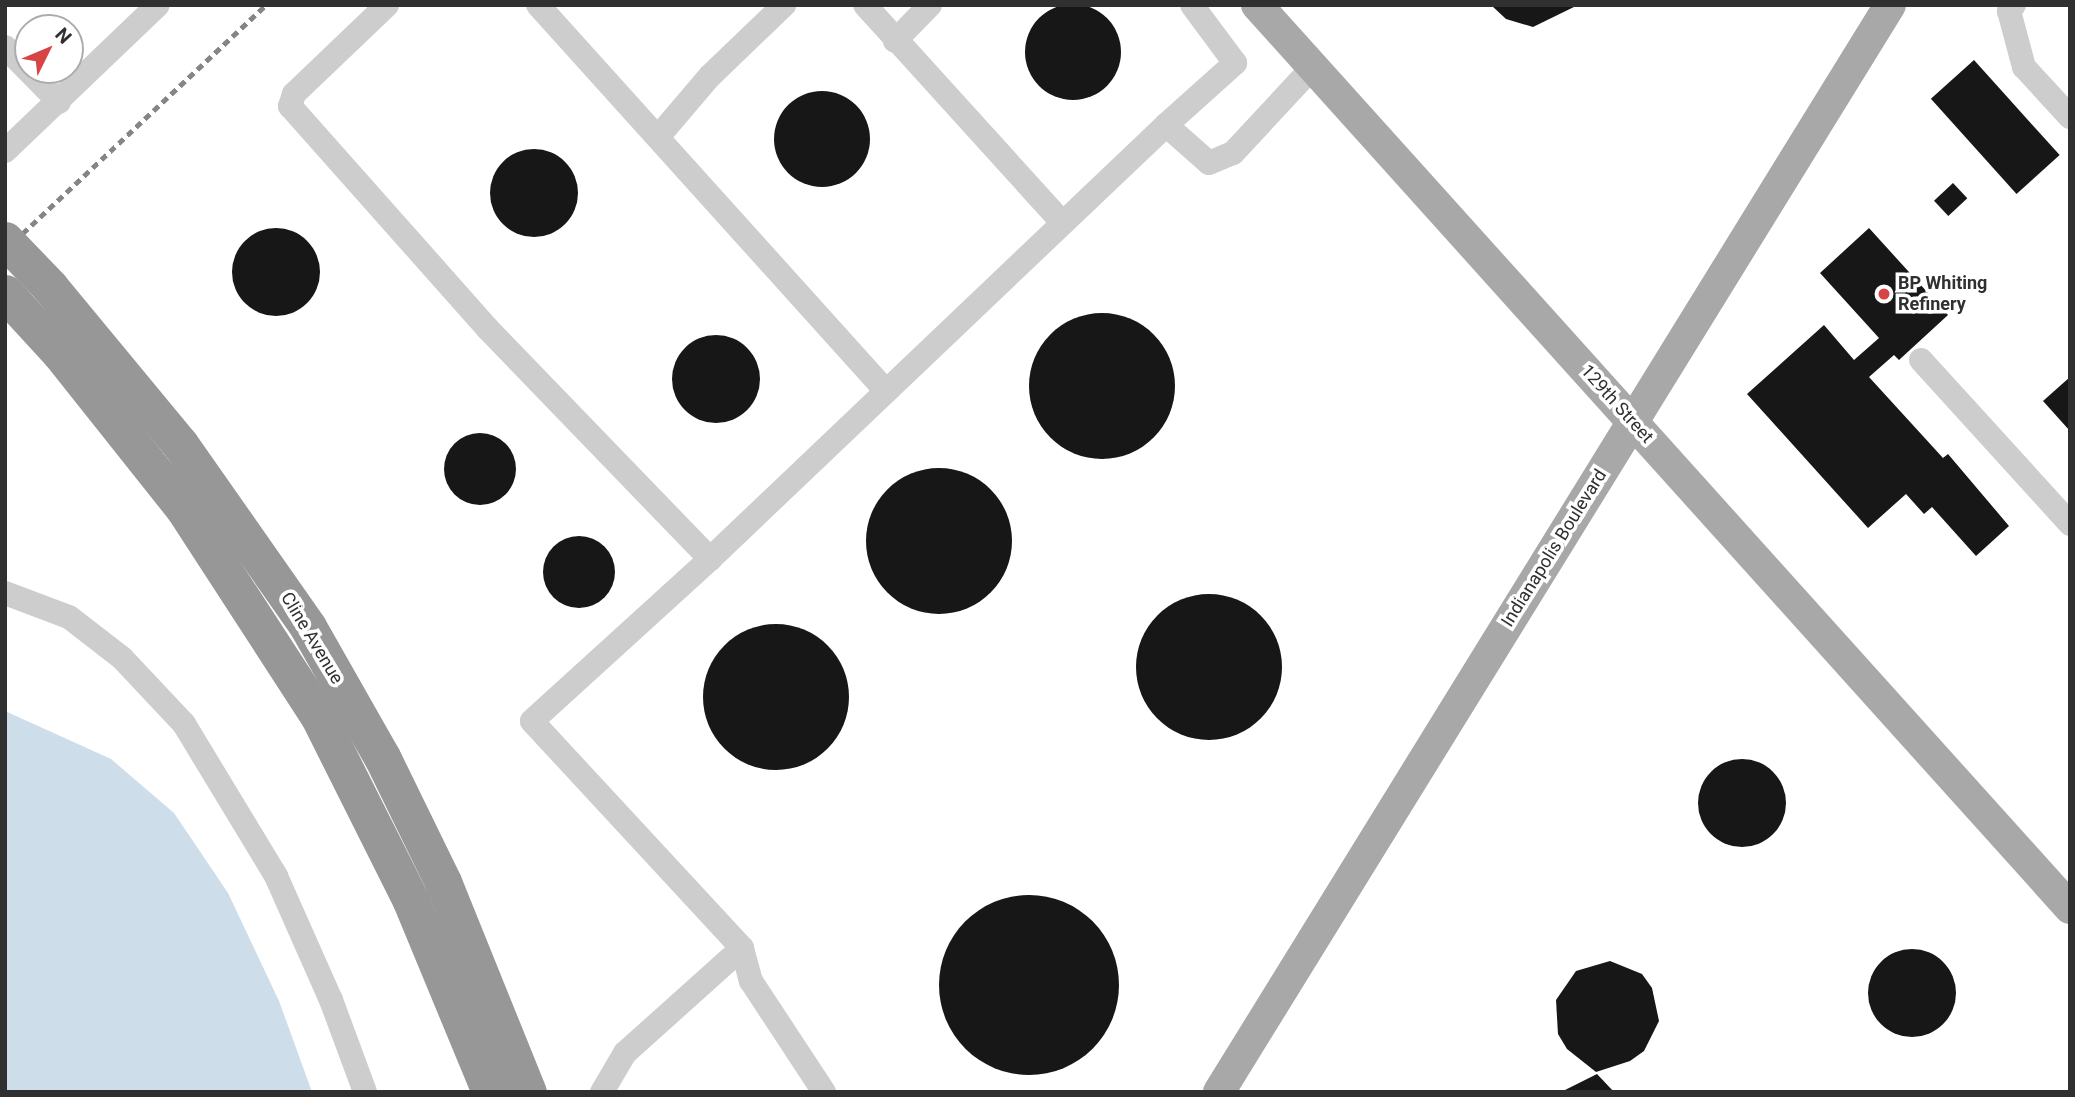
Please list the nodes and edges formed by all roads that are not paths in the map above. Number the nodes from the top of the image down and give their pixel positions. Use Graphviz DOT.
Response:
graph roads {
  1 [pos="158,5"];
  2 [pos="387,5"];
  3 [pos="538,5"];
  4 [pos="784,5"];
  5 [pos="865,5"];
  6 [pos="930,5"];
  7 [pos="1192,5"];
  8 [pos="1257,5"];
  9 [pos="1890,5"];
  10 [pos="2014,5"];
  11 [pos="895,41"];
  12 [pos="5,47"];
  13 [pos="1313,67"];
  14 [pos="58,102"];
  15 [pos="2070,117"];
  16 [pos="1166,125"];
  17 [pos="658,137"];
  18 [pos="5,151"];
  19 [pos="1062,222"];
  20 [pos="5,240"];
  21 [pos="14,302"];
  22 [pos="1921,359"];
  23 [pos="886,391"];
  24 [pos="1632,420"];
  25 [pos="2070,524"];
  26 [pos="710,559"];
  27 [pos="5,593"];
  28 [pos="2070,908"];
  29 [pos="742,948"];
  30 [pos="365,1092"];
  31 [pos="490,1092"];
  32 [pos="528,1092"];
  33 [pos="603,1092"];
  34 [pos="824,1092"];
  35 [pos="1219,1092"];
  1 -- 14 [label="lane"];
  2 -- 26 [label="lane"];
  3 -- 17 [label="lane"];
  4 -- 17 [label="lane"];
  5 -- 11 [label="lane"];
  6 -- 11 [label="lane"];
  7 -- 16 [label="lane"];
  8 -- 13 [label="main road, 129th Street"];
  9 -- 24 [label="main road, Indianapolis Boulevard"];
  10 -- 15 [label="lane"];
  11 -- 19 [label="lane"];
  12 -- 14 [label="lane"];
  13 -- 16 [label="lane"];
  13 -- 24 [label="main road, 129th Street"];
  14 -- 18 [label="lane"];
  16 -- 19 [label="lane"];
  17 -- 23 [label="lane"];
  19 -- 23 [label="lane"];
  20 -- 32 [label="highway, Cline Avenue, bridge"];
  21 -- 31 [label="highway, Cline Avenue"];
  22 -- 25 [label="lane"];
  23 -- 26 [label="lane"];
  24 -- 28 [label="main road, 129th Street"];
  24 -- 35 [label="main road, Indianapolis Boulevard"];
  26 -- 29 [label="lane"];
  27 -- 30 [label="lane"];
  29 -- 33 [label="lane"];
  29 -- 34 [label="lane"];
}
